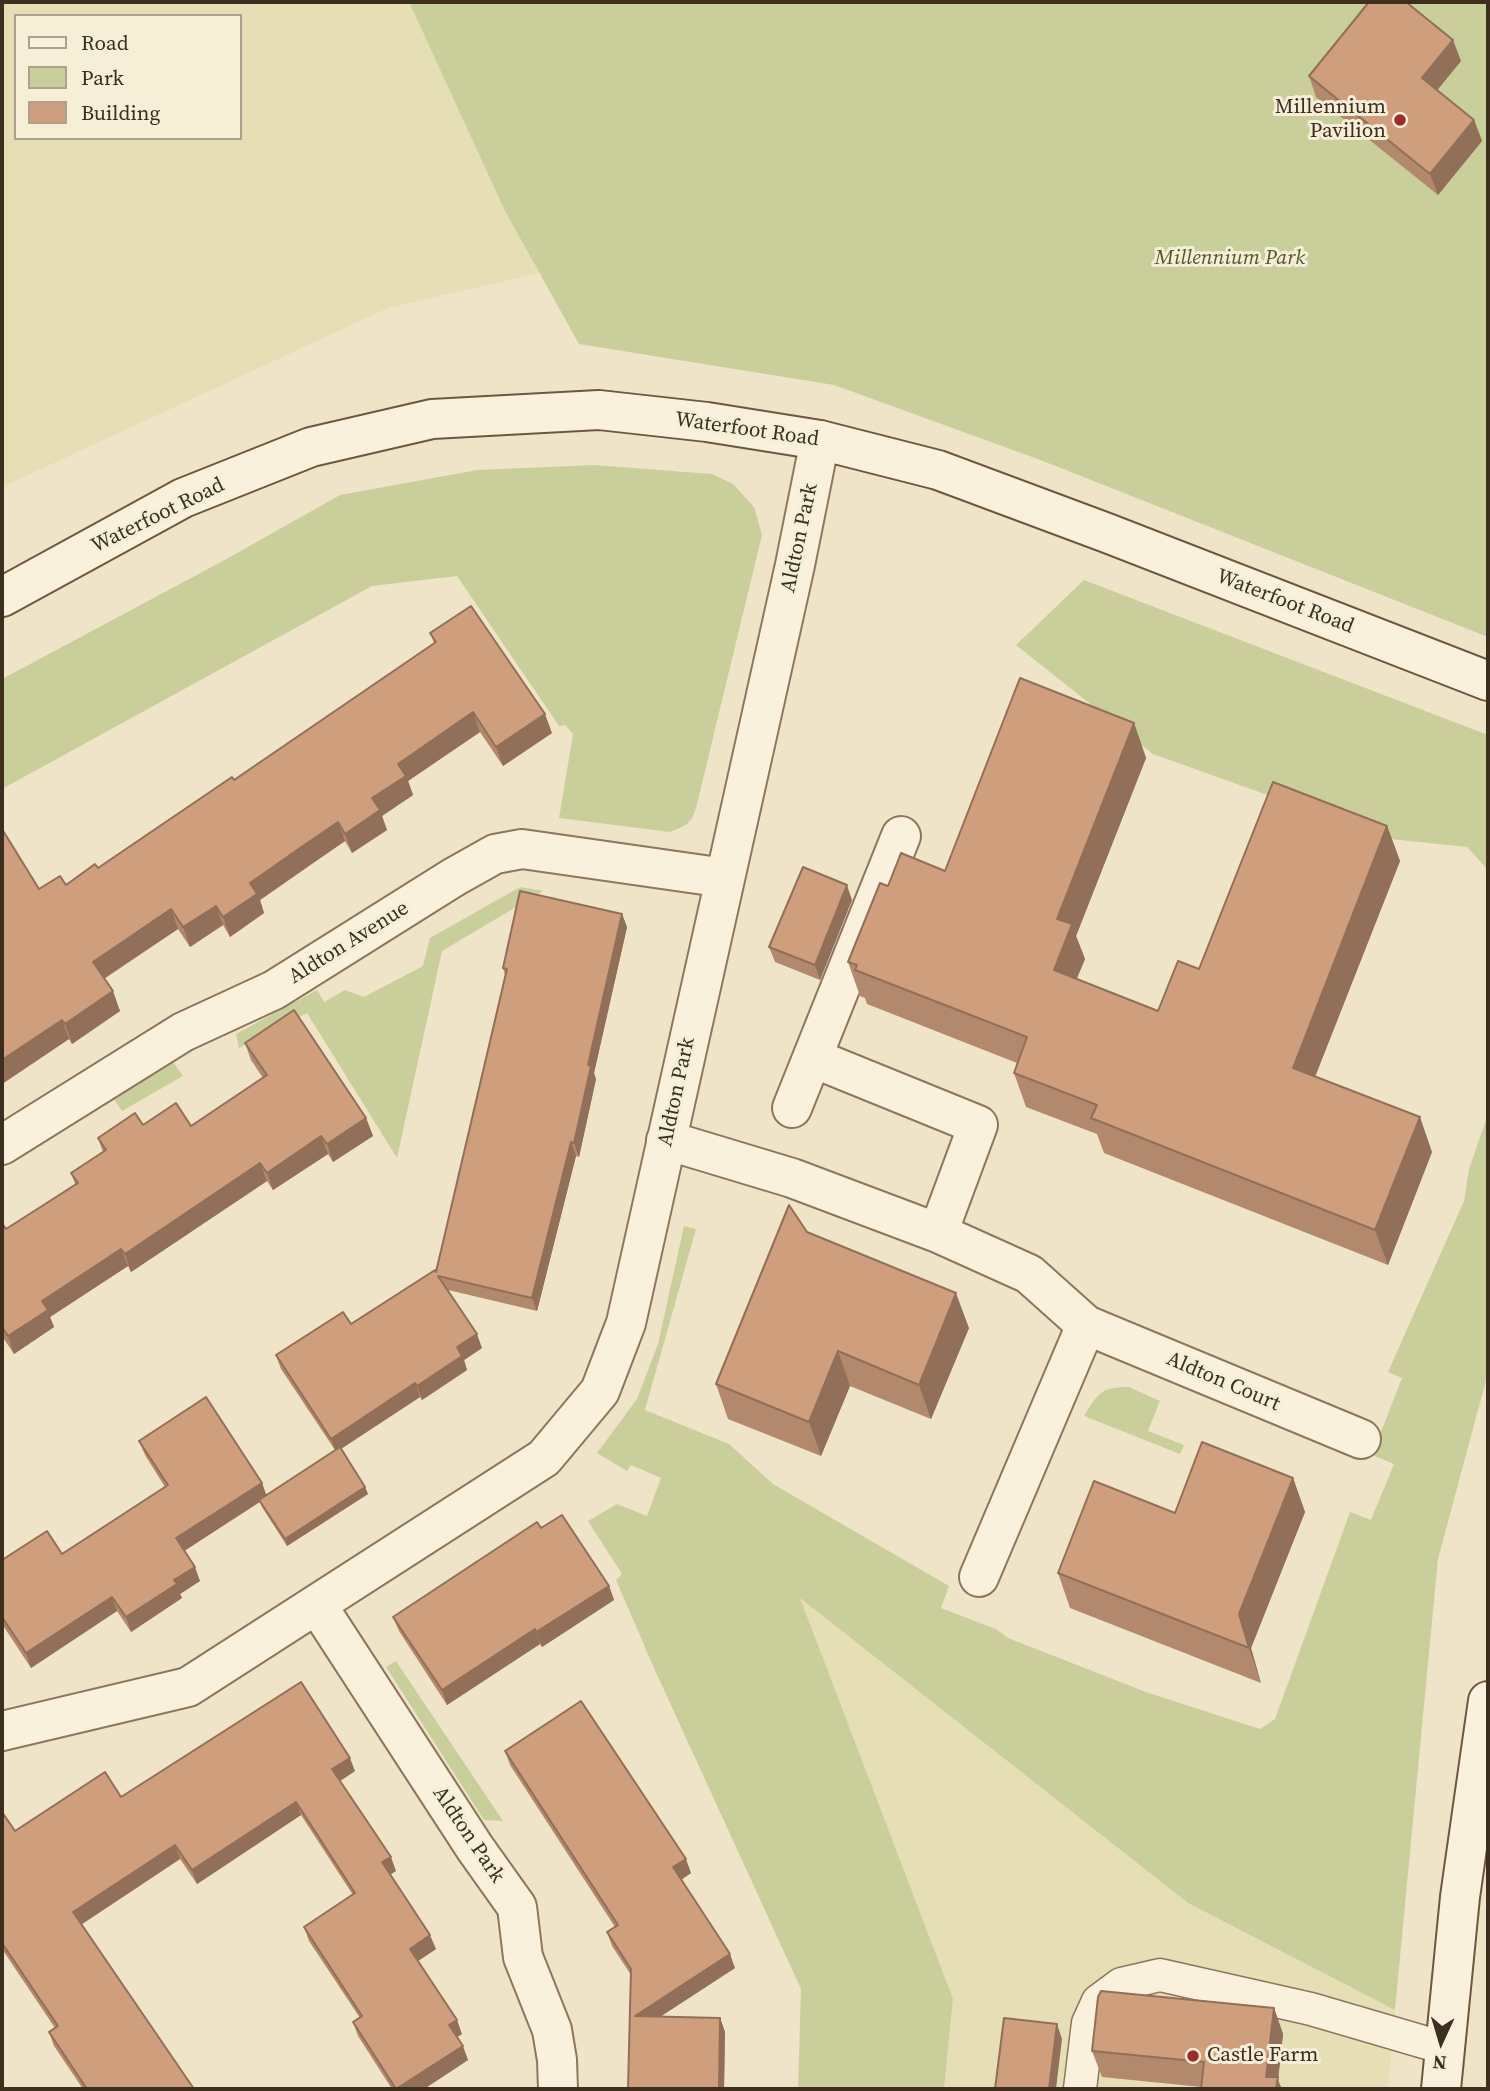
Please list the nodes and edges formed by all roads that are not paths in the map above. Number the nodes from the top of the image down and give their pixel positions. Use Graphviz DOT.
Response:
graph roads {
  1 [pos="820,440"];
  2 [pos="2,597"];
  3 [pos="1488,681"];
  4 [pos="901,836"];
  5 [pos="724,878"];
  6 [pos="813,1058"];
  7 [pos="792,1108"];
  8 [pos="666,1140"];
  9 [pos="2,1145"];
  10 [pos="938,1233"];
  11 [pos="1086,1325"];
  12 [pos="1361,1439"];
  13 [pos="979,1577"];
  14 [pos="317,1605"];
  15 [pos="1488,1701"];
  16 [pos="2,1731"];
  17 [pos="1444,2048"];
  18 [pos="558,2089"];
  19 [pos="1080,2089"];
  20 [pos="1441,2089"];
  1 -- 2 [label="street, Waterfoot Road"];
  1 -- 3 [label="street, Waterfoot Road"];
  1 -- 5 [label="street, Aldton Park"];
  4 -- 6 [label="street"];
  5 -- 8 [label="street, Aldton Park"];
  5 -- 9 [label="street, Aldton Avenue"];
  6 -- 7 [label="street"];
  6 -- 10 [label="street"];
  8 -- 10 [label="street, Aldton Court"];
  8 -- 14 [label="street, Aldton Park"];
  10 -- 11 [label="street, Aldton Court"];
  11 -- 12 [label="street, Aldton Court"];
  11 -- 13 [label="street"];
  14 -- 16 [label="street, Aldton Park"];
  14 -- 18 [label="street, Aldton Park"];
  15 -- 17 [label="street"];
  17 -- 19 [label="lane"];
  17 -- 20 [label="street"];
}
